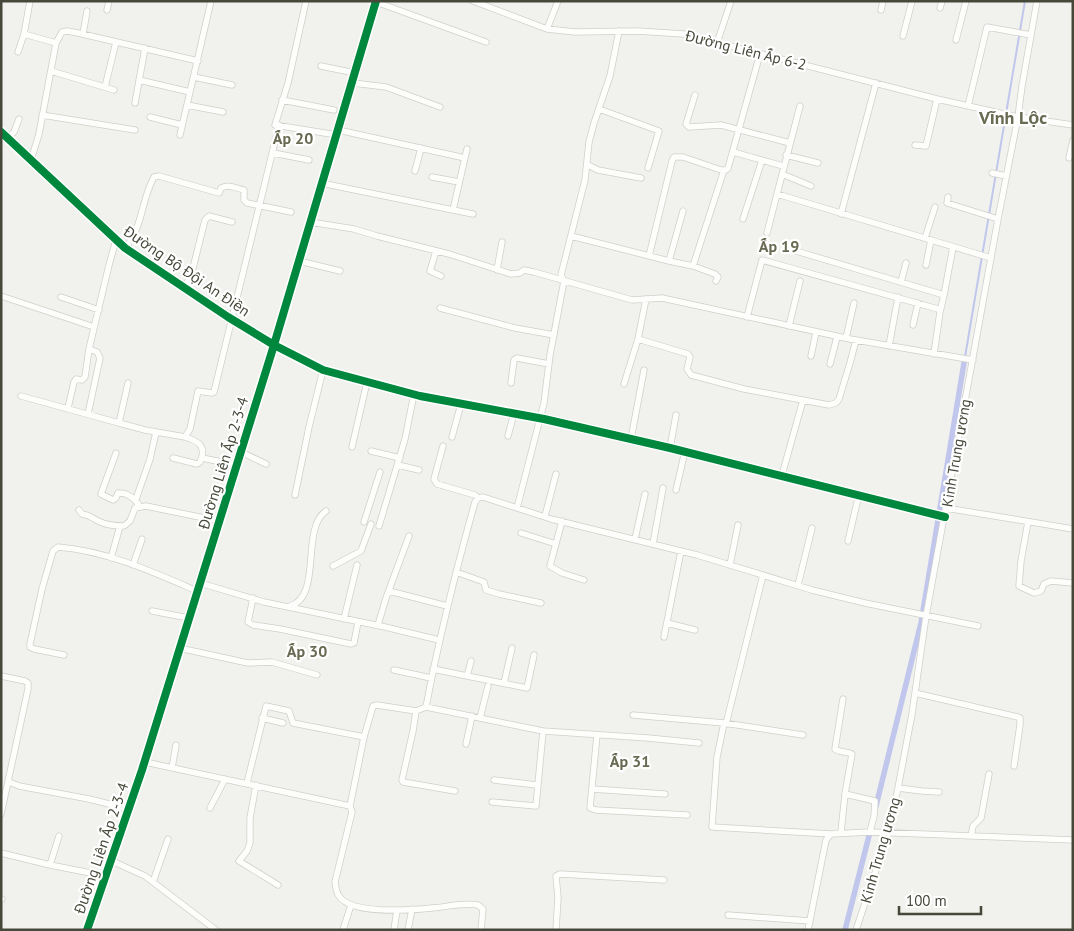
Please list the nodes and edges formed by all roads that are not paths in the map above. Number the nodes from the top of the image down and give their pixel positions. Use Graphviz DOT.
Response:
graph roads {
  1 [pos="30,1"];
  2 [pos="109,1"];
  3 [pos="211,1"];
  4 [pos="306,1"];
  5 [pos="558,1"];
  6 [pos="731,1"];
  7 [pos="883,1"];
  8 [pos="912,1"];
  9 [pos="966,1"];
  10 [pos="1037,1"];
  11 [pos="376,2"];
  12 [pos="477,2"];
  13 [pos="107,10"];
  14 [pos="881,10"];
  15 [pos="87,11"];
  16 [pos="547,29"];
  17 [pos="619,31"];
  18 [pos="24,34"];
  19 [pos="82,34"];
  20 [pos="1032,35"];
  21 [pos="903,36"];
  22 [pos="956,40"];
  23 [pos="116,42"];
  24 [pos="486,42"];
  25 [pos="56,43"];
  26 [pos="717,43"];
  27 [pos="145,48"];
  28 [pos="18,52"];
  29 [pos="760,54"];
  30 [pos="198,61"];
  31 [pos="321,66"];
  32 [pos="51,71"];
  33 [pos="355,74"];
  34 [pos="194,77"];
  35 [pos="139,80"];
  36 [pos="353,82"];
  37 [pos="876,83"];
  38 [pos="232,85"];
  39 [pos="105,87"];
  40 [pos="114,90"];
  41 [pos="190,92"];
  42 [pos="695,95"];
  43 [pos="937,99"];
  44 [pos="282,100"];
  45 [pos="135,103"];
  46 [pos="187,105"];
  47 [pos="800,106"];
  48 [pos="968,106"];
  49 [pos="440,107"];
  50 [pos="599,109"];
  51 [pos="334,110"];
  52 [pos="223,112"];
  53 [pos="42,115"];
  54 [pos="1016,116"];
  55 [pos="150,117"];
  56 [pos="19,120"];
  57 [pos="182,125"];
  58 [pos="279,125"];
  59 [pos="1073,125"];
  60 [pos="134,130"];
  61 [pos="740,131"];
  62 [pos="1,132"];
  63 [pos="337,133"];
  64 [pos="180,135"];
  65 [pos="7,138"];
  66 [pos="1073,140"];
  67 [pos="790,143"];
  68 [pos="915,145"];
  69 [pos="421,148"];
  70 [pos="467,149"];
  71 [pos="733,152"];
  72 [pos="273,153"];
  73 [pos="786,155"];
  74 [pos="465,158"];
  75 [pos="1070,158"];
  76 [pos="31,160"];
  77 [pos="309,160"];
  78 [pos="762,160"];
  79 [pos="818,163"];
  80 [pos="588,165"];
  81 [pos="783,166"];
  82 [pos="648,168"];
  83 [pos="724,170"];
  84 [pos="415,171"];
  85 [pos="992,173"];
  86 [pos="782,174"];
  87 [pos="1006,176"];
  88 [pos="432,177"];
  89 [pos="642,178"];
  90 [pos="459,182"];
  91 [pos="322,183"];
  92 [pos="811,186"];
  93 [pos="777,194"];
  94 [pos="948,197"];
  95 [pos="260,206"];
  96 [pos="934,207"];
  97 [pos="453,210"];
  98 [pos="683,211"];
  99 [pos="291,212"];
  100 [pos="473,214"];
  101 [pos="841,214"];
  102 [pos="995,218"];
  103 [pos="743,220"];
  104 [pos="232,222"];
  105 [pos="310,222"];
  106 [pos="767,232"];
  107 [pos="571,236"];
  108 [pos="928,239"];
  109 [pos="116,240"];
  110 [pos="502,242"];
  111 [pos="953,247"];
  112 [pos="125,248"];
  113 [pos="436,251"];
  114 [pos="796,251"];
  115 [pos="649,256"];
  116 [pos="990,258"];
  117 [pos="299,261"];
  118 [pos="669,261"];
  119 [pos="906,262"];
  120 [pos="926,265"];
  121 [pos="693,266"];
  122 [pos="497,270"];
  123 [pos="340,271"];
  124 [pos="441,276"];
  125 [pos="564,281"];
  126 [pos="800,281"];
  127 [pos="716,282"];
  128 [pos="901,282"];
  129 [pos="184,288"];
  130 [pos="944,295"];
  131 [pos="1,296"];
  132 [pos="60,297"];
  133 [pos="898,297"];
  134 [pos="646,299"];
  135 [pos="854,303"];
  136 [pos="918,303"];
  137 [pos="440,308"];
  138 [pos="99,310"];
  139 [pos="940,312"];
  140 [pos="747,317"];
  141 [pos="232,319"];
  142 [pos="913,325"];
  143 [pos="94,326"];
  144 [pos="789,326"];
  145 [pos="816,332"];
  146 [pos="554,335"];
  147 [pos="837,337"];
  148 [pos="846,338"];
  149 [pos="638,339"];
  150 [pos="856,340"];
  151 [pos="274,345"];
  152 [pos="889,346"];
  153 [pos="89,349"];
  154 [pos="934,354"];
  155 [pos="811,356"];
  156 [pos="968,359"];
  157 [pos="549,364"];
  158 [pos="830,364"];
  159 [pos="323,370"];
  160 [pos="644,370"];
  161 [pos="367,382"];
  162 [pos="128,383"];
  163 [pos="511,383"];
  164 [pos="624,384"];
  165 [pos="414,394"];
  166 [pos="21,396"];
  167 [pos="803,400"];
  168 [pos="461,404"];
  169 [pos="68,408"];
  170 [pos="514,413"];
  171 [pos="88,414"];
  172 [pos="676,415"];
  173 [pos="540,418"];
  174 [pos="119,423"];
  175 [pos="156,432"];
  176 [pos="508,436"];
  177 [pos="185,437"];
  178 [pos="452,437"];
  179 [pos="631,438"];
  180 [pos="443,446"];
  181 [pos="352,447"];
  182 [pos="670,448"];
  183 [pos="371,451"];
  184 [pos="685,451"];
  185 [pos="241,452"];
  186 [pos="116,453"];
  187 [pos="173,458"];
  188 [pos="202,458"];
  189 [pos="399,461"];
  190 [pos="266,464"];
  191 [pos="237,465"];
  192 [pos="419,470"];
  193 [pos="380,472"];
  194 [pos="556,474"];
  195 [pos="782,475"];
  196 [pos="663,488"];
  197 [pos="676,490"];
  198 [pos="645,494"];
  199 [pos="858,494"];
  200 [pos="295,496"];
  201 [pos="478,498"];
  202 [pos="136,499"];
  203 [pos="140,507"];
  204 [pos="517,508"];
  205 [pos="946,508"];
  206 [pos="79,510"];
  207 [pos="326,511"];
  208 [pos="941,515"];
  209 [pos="544,516"];
  210 [pos="562,521"];
  211 [pos="219,522"];
  212 [pos="364,522"];
  213 [pos="1028,522"];
  214 [pos="371,524"];
  215 [pos="738,525"];
  216 [pos="120,526"];
  217 [pos="378,526"];
  218 [pos="812,528"];
  219 [pos="1073,529"];
  220 [pos="521,533"];
  221 [pos="409,536"];
  222 [pos="142,539"];
  223 [pos="635,539"];
  224 [pos="848,541"];
  225 [pos="556,544"];
  226 [pos="653,544"];
  227 [pos="681,551"];
  228 [pos="112,558"];
  229 [pos="132,565"];
  230 [pos="357,565"];
  231 [pos="730,565"];
  232 [pos="332,566"];
  233 [pos="456,572"];
  234 [pos="763,575"];
  235 [pos="584,580"];
  236 [pos="200,583"];
  237 [pos="1073,583"];
  238 [pos="798,585"];
  239 [pos="197,591"];
  240 [pos="389,591"];
  241 [pos="253,598"];
  242 [pos="542,603"];
  243 [pos="447,606"];
  244 [pos="288,607"];
  245 [pos="152,611"];
  246 [pos="922,615"];
  247 [pos="188,618"];
  248 [pos="344,619"];
  249 [pos="358,622"];
  250 [pos="667,623"];
  251 [pos="378,626"];
  252 [pos="978,626"];
  253 [pos="695,630"];
  254 [pos="664,637"];
  255 [pos="439,640"];
  256 [pos="179,648"];
  257 [pos="512,648"];
  258 [pos="64,654"];
  259 [pos="534,655"];
  260 [pos="471,661"];
  261 [pos="433,669"];
  262 [pos="394,670"];
  263 [pos="318,675"];
  264 [pos="1,676"];
  265 [pos="467,676"];
  266 [pos="431,678"];
  267 [pos="504,683"];
  268 [pos="488,686"];
  269 [pos="915,693"];
  270 [pos="843,699"];
  271 [pos="426,707"];
  272 [pos="416,711"];
  273 [pos="633,715"];
  274 [pos="472,716"];
  275 [pos="262,718"];
  276 [pos="480,718"];
  277 [pos="283,724"];
  278 [pos="725,724"];
  279 [pos="543,731"];
  280 [pos="597,735"];
  281 [pos="803,735"];
  282 [pos="364,737"];
  283 [pos="699,743"];
  284 [pos="466,744"];
  285 [pos="176,745"];
  286 [pos="144,762"];
  287 [pos="1014,766"];
  288 [pos="172,768"];
  289 [pos="989,774"];
  290 [pos="225,779"];
  291 [pos="494,780"];
  292 [pos="9,782"];
  293 [pos="247,784"];
  294 [pos="256,785"];
  295 [pos="538,785"];
  296 [pos="898,788"];
  297 [pos="592,789"];
  298 [pos="454,790"];
  299 [pos="939,792"];
  300 [pos="665,794"];
  301 [pos="845,794"];
  302 [pos="492,802"];
  303 [pos="350,806"];
  304 [pos="210,808"];
  305 [pos="129,809"];
  306 [pos="1,814"];
  307 [pos="687,815"];
  308 [pos="841,832"];
  309 [pos="870,832"];
  310 [pos="885,833"];
  311 [pos="831,834"];
  312 [pos="59,836"];
  313 [pos="971,836"];
  314 [pos="168,839"];
  315 [pos="1073,840"];
  316 [pos="1,853"];
  317 [pos="112,861"];
  318 [pos="50,865"];
  319 [pos="106,876"];
  320 [pos="664,880"];
  321 [pos="153,882"];
  322 [pos="278,885"];
  323 [pos="352,905"];
  324 [pos="412,909"];
  325 [pos="397,910"];
  326 [pos="728,916"];
  327 [pos="810,921"];
  328 [pos="87,930"];
  329 [pos="216,930"];
  330 [pos="343,930"];
  331 [pos="394,930"];
  332 [pos="408,930"];
  333 [pos="482,930"];
  334 [pos="556,930"];
  335 [pos="808,930"];
  336 [pos="856,930"];
  1 -- 18 [label="street"];
  2 -- 13 [label="street"];
  3 -- 30 [label="street"];
  4 -- 44 [label="street"];
  5 -- 16 [label="street"];
  6 -- 26 [label="street"];
  7 -- 14 [label="street"];
  8 -- 21 [label="street"];
  9 -- 22 [label="street"];
  10 -- 20 [label="street, Kinh Trung ương"];
  11 -- 24 [label="street"];
  11 -- 33 [label="street, Đường Liên Ấp 2-3-4"];
  12 -- 16 [label="street, Đường Liên Ấp 6-2"];
  15 -- 19 [label="street"];
  16 -- 17 [label="street, Đường Liên Ấp 6-2"];
  17 -- 26 [label="street, Đường Liên Ấp 6-2"];
  17 -- 50 [label="street"];
  18 -- 25 [label="street"];
  18 -- 28 [label="street"];
  19 -- 23 [label="street"];
  19 -- 25 [label="street"];
  20 -- 48 [label="street"];
  20 -- 54 [label="street, Kinh Trung ương"];
  23 -- 27 [label="street"];
  23 -- 39 [label="street"];
  25 -- 32 [label="street"];
  26 -- 29 [label="street, Đường Liên Ấp 6-2"];
  27 -- 30 [label="street"];
  27 -- 35 [label="street"];
  29 -- 37 [label="street, Đường Liên Ấp 6-2"];
  29 -- 61 [label="street"];
  30 -- 34 [label="street"];
  31 -- 33 [label="street"];
  32 -- 39 [label="street"];
  32 -- 53 [label="street"];
  33 -- 36 [label="street, Đường Liên Ấp 2-3-4"];
  34 -- 38 [label="street"];
  34 -- 41 [label="street"];
  35 -- 41 [label="street"];
  35 -- 45 [label="street"];
  36 -- 49 [label="street"];
  36 -- 63 [label="street, Đường Liên Ấp 2-3-4"];
  37 -- 43 [label="street, Đường Liên Ấp 6-2"];
  37 -- 101 [label="street"];
  39 -- 40 [label="street"];
  41 -- 46 [label="street"];
  42 -- 61 [label="street"];
  43 -- 48 [label="street, Đường Liên Ấp 6-2"];
  43 -- 68 [label="street"];
  44 -- 51 [label="street"];
  44 -- 58 [label="street"];
  46 -- 52 [label="street"];
  46 -- 57 [label="street"];
  47 -- 67 [label="street"];
  48 -- 54 [label="street, Đường Liên Ấp 6-2"];
  50 -- 80 [label="street"];
  50 -- 82 [label="street"];
  53 -- 60 [label="street"];
  53 -- 76 [label="street"];
  54 -- 59 [label="street, Đường Liên Ấp 6-2"];
  54 -- 87 [label="street, Kinh Trung ương"];
  55 -- 57 [label="street"];
  56 -- 65 [label="street"];
  57 -- 64 [label="street"];
  58 -- 63 [label="street"];
  58 -- 72 [label="street"];
  61 -- 67 [label="street"];
  61 -- 71 [label="street"];
  62 -- 65 [label="street, Đường Bộ Đội An Điền"];
  63 -- 69 [label="street"];
  63 -- 91 [label="street, Đường Liên Ấp 2-3-4"];
  65 -- 76 [label="street, Đường Bộ Đội An Điền"];
  66 -- 75 [label="street"];
  67 -- 73 [label="street"];
  69 -- 74 [label="street"];
  69 -- 84 [label="street"];
  70 -- 74 [label="street"];
  71 -- 78 [label="street"];
  71 -- 83 [label="street"];
  72 -- 77 [label="street"];
  72 -- 95 [label="street"];
  73 -- 79 [label="street"];
  73 -- 81 [label="street"];
  74 -- 90 [label="street"];
  76 -- 109 [label="street, Đường Bộ Đội An Điền"];
  78 -- 81 [label="street"];
  78 -- 103 [label="street"];
  80 -- 89 [label="street"];
  80 -- 107 [label="street"];
  81 -- 86 [label="street"];
  83 -- 115 [label="street"];
  83 -- 121 [label="street"];
  85 -- 87 [label="street"];
  86 -- 92 [label="street"];
  86 -- 93 [label="street"];
  87 -- 102 [label="street, Kinh Trung ương"];
  88 -- 90 [label="street"];
  90 -- 97 [label="street"];
  91 -- 97 [label="street"];
  91 -- 105 [label="street, Đường Liên Ấp 2-3-4"];
  93 -- 101 [label="street"];
  93 -- 106 [label="street"];
  94 -- 102 [label="street"];
  95 -- 99 [label="street"];
  95 -- 112 [label="street"];
  95 -- 141 [label="street"];
  96 -- 108 [label="street"];
  97 -- 100 [label="street"];
  98 -- 118 [label="street"];
  101 -- 108 [label="street"];
  102 -- 116 [label="street, Kinh Trung ương"];
  104 -- 129 [label="street"];
  105 -- 113 [label="street"];
  105 -- 117 [label="street, Đường Liên Ấp 2-3-4"];
  107 -- 115 [label="street"];
  107 -- 125 [label="street"];
  108 -- 111 [label="street"];
  108 -- 120 [label="street"];
  109 -- 112 [label="street, Đường Bộ Đội An Điền"];
  109 -- 138 [label="street"];
  110 -- 122 [label="street"];
  111 -- 116 [label="street"];
  111 -- 130 [label="street"];
  112 -- 129 [label="street, Đường Bộ Đội An Điền"];
  113 -- 122 [label="street"];
  113 -- 124 [label="street"];
  114 -- 128 [label="street"];
  115 -- 118 [label="street"];
  116 -- 156 [label="street, Kinh Trung ương"];
  117 -- 123 [label="street"];
  117 -- 151 [label="street, Đường Liên Ấp 2-3-4"];
  118 -- 121 [label="street"];
  119 -- 128 [label="street"];
  121 -- 127 [label="street"];
  122 -- 125 [label="street"];
  125 -- 134 [label="street"];
  125 -- 146 [label="street"];
  126 -- 144 [label="street"];
  128 -- 130 [label="street"];
  129 -- 141 [label="street, Đường Bộ Đội An Điền"];
  130 -- 139 [label="street"];
  131 -- 143 [label="street"];
  132 -- 138 [label="street"];
  133 -- 136 [label="street"];
  133 -- 140 [label="street"];
  133 -- 152 [label="street"];
  134 -- 140 [label="street"];
  134 -- 149 [label="street"];
  135 -- 148 [label="street"];
  136 -- 139 [label="street"];
  136 -- 142 [label="street"];
  137 -- 146 [label="street"];
  138 -- 143 [label="street"];
  139 -- 154 [label="street"];
  140 -- 144 [label="street"];
  141 -- 151 [label="street, Đường Bộ Đội An Điền"];
  141 -- 177 [label="street"];
  143 -- 153 [label="street"];
  144 -- 145 [label="street"];
  145 -- 147 [label="street"];
  145 -- 155 [label="street"];
  146 -- 157 [label="street"];
  147 -- 148 [label="street"];
  147 -- 158 [label="street"];
  148 -- 150 [label="street"];
  149 -- 164 [label="street"];
  149 -- 167 [label="street"];
  150 -- 152 [label="street"];
  150 -- 167 [label="street"];
  151 -- 159 [label="street, Đường Bộ Đội An Điền"];
  151 -- 185 [label="street, Đường Liên Ấp 2-3-4"];
  152 -- 154 [label="street"];
  153 -- 169 [label="street"];
  153 -- 171 [label="street"];
  154 -- 156 [label="street"];
  156 -- 205 [label="street, Kinh Trung ương"];
  157 -- 163 [label="street"];
  157 -- 173 [label="street"];
  159 -- 161 [label="street, Đường Bộ Đội An Điền"];
  159 -- 200 [label="street"];
  160 -- 179 [label="street"];
  161 -- 165 [label="street, Đường Bộ Đội An Điền"];
  161 -- 181 [label="street"];
  162 -- 174 [label="street"];
  165 -- 168 [label="street, Đường Bộ Đội An Điền"];
  165 -- 189 [label="street"];
  166 -- 169 [label="street"];
  167 -- 195 [label="street"];
  168 -- 170 [label="street, Đường Bộ Đội An Điền"];
  168 -- 178 [label="street"];
  169 -- 171 [label="street"];
  170 -- 173 [label="street, Đường Bộ Đội An Điền"];
  170 -- 176 [label="street"];
  171 -- 174 [label="street"];
  172 -- 182 [label="street"];
  173 -- 179 [label="street, Đường Bộ Đội An Điền"];
  173 -- 204 [label="street"];
  174 -- 175 [label="street"];
  175 -- 177 [label="street"];
  175 -- 202 [label="street"];
  177 -- 188 [label="street"];
  179 -- 182 [label="street, Đường Bộ Đội An Điền"];
  180 -- 201 [label="street"];
  182 -- 184 [label="street, Đường Bộ Đội An Điền"];
  183 -- 189 [label="street"];
  184 -- 195 [label="street, Đường Bộ Đội An Điền"];
  184 -- 197 [label="street"];
  185 -- 190 [label="street"];
  185 -- 191 [label="street, Đường Liên Ấp 2-3-4"];
  186 -- 202 [label="street"];
  187 -- 188 [label="street"];
  188 -- 191 [label="street"];
  189 -- 192 [label="street"];
  189 -- 217 [label="street"];
  191 -- 211 [label="street, Đường Liên Ấp 2-3-4"];
  193 -- 212 [label="street"];
  194 -- 209 [label="street"];
  195 -- 199 [label="street, Đường Bộ Đội An Điền"];
  196 -- 226 [label="street"];
  198 -- 223 [label="street"];
  199 -- 208 [label="street, Đường Bộ Đội An Điền"];
  199 -- 224 [label="street"];
  201 -- 204 [label="street"];
  201 -- 233 [label="street"];
  202 -- 203 [label="street"];
  203 -- 211 [label="street"];
  203 -- 216 [label="street"];
  204 -- 209 [label="street"];
  205 -- 208 [label="street, Kinh Trung ương"];
  205 -- 213 [label="street"];
  206 -- 216 [label="street"];
  207 -- 244 [label="street"];
  208 -- 246 [label="street, Kinh Trung ương"];
  209 -- 210 [label="street"];
  210 -- 223 [label="street"];
  210 -- 225 [label="street"];
  211 -- 236 [label="street, Đường Liên Ấp 2-3-4"];
  213 -- 219 [label="street"];
  213 -- 237 [label="street"];
  214 -- 232 [label="street"];
  215 -- 231 [label="street"];
  216 -- 228 [label="street"];
  218 -- 238 [label="street"];
  220 -- 225 [label="street"];
  221 -- 240 [label="street"];
  222 -- 229 [label="street"];
  223 -- 226 [label="street"];
  225 -- 235 [label="street"];
  226 -- 227 [label="street"];
  227 -- 231 [label="street"];
  227 -- 250 [label="street"];
  228 -- 229 [label="street"];
  228 -- 258 [label="street"];
  229 -- 239 [label="street"];
  230 -- 248 [label="street"];
  231 -- 234 [label="street"];
  233 -- 242 [label="street"];
  233 -- 243 [label="street"];
  234 -- 238 [label="street"];
  234 -- 278 [label="street"];
  236 -- 239 [label="street, Đường Liên Ấp 2-3-4"];
  236 -- 241 [label="street"];
  238 -- 246 [label="street"];
  239 -- 247 [label="street, Đường Liên Ấp 2-3-4"];
  240 -- 243 [label="street"];
  240 -- 251 [label="street"];
  241 -- 244 [label="street"];
  241 -- 249 [label="street"];
  243 -- 255 [label="street"];
  244 -- 248 [label="street"];
  245 -- 247 [label="street"];
  246 -- 252 [label="street"];
  246 -- 269 [label="street, Kinh Trung ương"];
  247 -- 256 [label="street, Đường Liên Ấp 2-3-4"];
  248 -- 249 [label="street"];
  249 -- 251 [label="street"];
  250 -- 253 [label="street"];
  250 -- 254 [label="street"];
  251 -- 255 [label="street"];
  255 -- 261 [label="street"];
  256 -- 263 [label="street"];
  256 -- 286 [label="street, Đường Liên Ấp 2-3-4"];
  257 -- 267 [label="street"];
  259 -- 267 [label="street"];
  260 -- 265 [label="street"];
  261 -- 265 [label="street"];
  261 -- 266 [label="street"];
  262 -- 266 [label="street"];
  264 -- 292 [label="street"];
  265 -- 267 [label="street"];
  266 -- 271 [label="street"];
  268 -- 276 [label="street"];
  269 -- 287 [label="street"];
  269 -- 296 [label="street, Kinh Trung ương"];
  270 -- 301 [label="street"];
  271 -- 272 [label="street"];
  271 -- 274 [label="street"];
  272 -- 282 [label="street"];
  272 -- 298 [label="street"];
  273 -- 278 [label="street"];
  274 -- 276 [label="street"];
  274 -- 284 [label="street"];
  275 -- 277 [label="street"];
  275 -- 282 [label="street"];
  275 -- 293 [label="street"];
  276 -- 279 [label="street"];
  278 -- 281 [label="street"];
  278 -- 311 [label="street"];
  279 -- 280 [label="street"];
  279 -- 295 [label="street"];
  280 -- 283 [label="street"];
  280 -- 297 [label="street"];
  282 -- 303 [label="street"];
  285 -- 288 [label="street"];
  286 -- 288 [label="street"];
  286 -- 305 [label="street, Đường Liên Ấp 2-3-4"];
  288 -- 290 [label="street"];
  289 -- 313 [label="street"];
  290 -- 293 [label="street"];
  290 -- 304 [label="street"];
  291 -- 295 [label="street"];
  292 -- 305 [label="street"];
  292 -- 306 [label="street"];
  293 -- 294 [label="street"];
  294 -- 303 [label="street"];
  294 -- 322 [label="street"];
  295 -- 302 [label="street"];
  296 -- 299 [label="street"];
  296 -- 310 [label="street, Kinh Trung ương"];
  297 -- 300 [label="street"];
  297 -- 307 [label="street"];
  301 -- 308 [label="street"];
  301 -- 309 [label="street"];
  303 -- 323 [label="street"];
  305 -- 317 [label="street, Đường Liên Ấp 2-3-4"];
  308 -- 309 [label="street"];
  308 -- 311 [label="street"];
  309 -- 310 [label="street"];
  310 -- 313 [label="street"];
  310 -- 336 [label="street, Kinh Trung ương"];
  311 -- 327 [label="street"];
  312 -- 318 [label="street"];
  313 -- 315 [label="street"];
  314 -- 321 [label="street"];
  316 -- 318 [label="street"];
  317 -- 319 [label="street, Đường Liên Ấp 2-3-4"];
  317 -- 321 [label="street"];
  318 -- 319 [label="street"];
  319 -- 328 [label="street, Đường Liên Ấp 2-3-4"];
  320 -- 334 [label="street"];
  321 -- 329 [label="street"];
  323 -- 325 [label="street"];
  323 -- 330 [label="street"];
  324 -- 325 [label="street"];
  324 -- 332 [label="street"];
  324 -- 333 [label="street"];
  325 -- 331 [label="street"];
  326 -- 327 [label="street"];
  327 -- 335 [label="street"];
}
